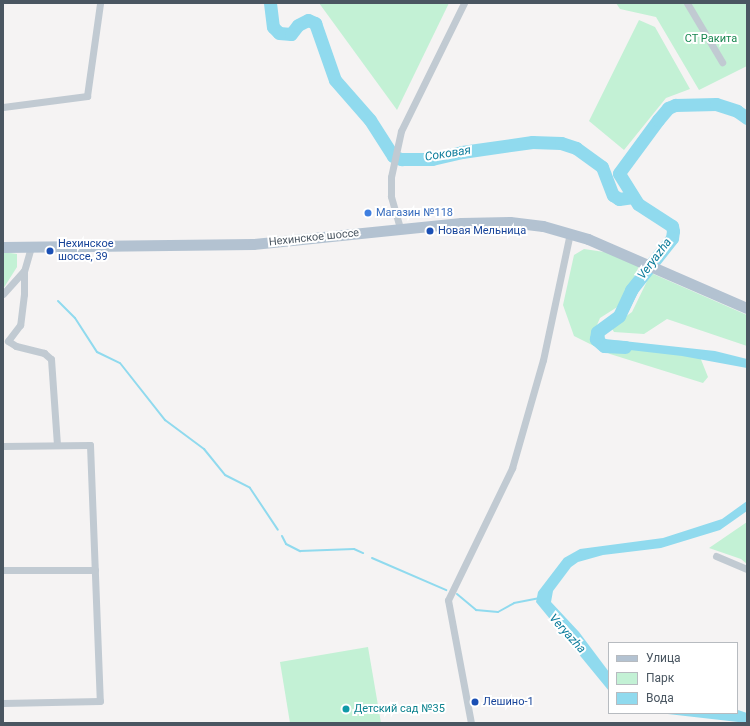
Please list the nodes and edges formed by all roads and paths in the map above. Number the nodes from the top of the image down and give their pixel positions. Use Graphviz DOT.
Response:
graph roads {
  1 [pos="100,3"];
  2 [pos="464,3"];
  3 [pos="687,3"];
  4 [pos="722,62"];
  5 [pos="3,108"];
  6 [pos="400,228"];
  7 [pos="570,233"];
  8 [pos="3,247"];
  9 [pos="31,247"];
  10 [pos="24,271"];
  11 [pos="3,294"];
  12 [pos="747,308"];
  13 [pos="5,338"];
  14 [pos="57,445"];
  15 [pos="3,446"];
  16 [pos="716,556"];
  17 [pos="747,569"];
  18 [pos="3,570"];
  19 [pos="95,570"];
  20 [pos="3,703"];
  21 [pos="471,723"];
  1 -- 5 [label="street"];
  2 -- 6 [label="street"];
  3 -- 4 [label="street"];
  6 -- 7 [label="main road, Нехинское шоссе"];
  6 -- 9 [label="main road, Нехинское шоссе"];
  7 -- 12 [label="main road, Нехинское шоссе"];
  7 -- 21 [label="street"];
  8 -- 9 [label="main road, Нехинское шоссе"];
  9 -- 10 [label="street"];
  10 -- 11 [label="street"];
  10 -- 13 [label="street"];
  13 -- 14 [label="street"];
  14 -- 15 [label="street"];
  14 -- 19 [label="street"];
  16 -- 17 [label="street"];
  18 -- 19 [label="street"];
  19 -- 20 [label="street"];
}
